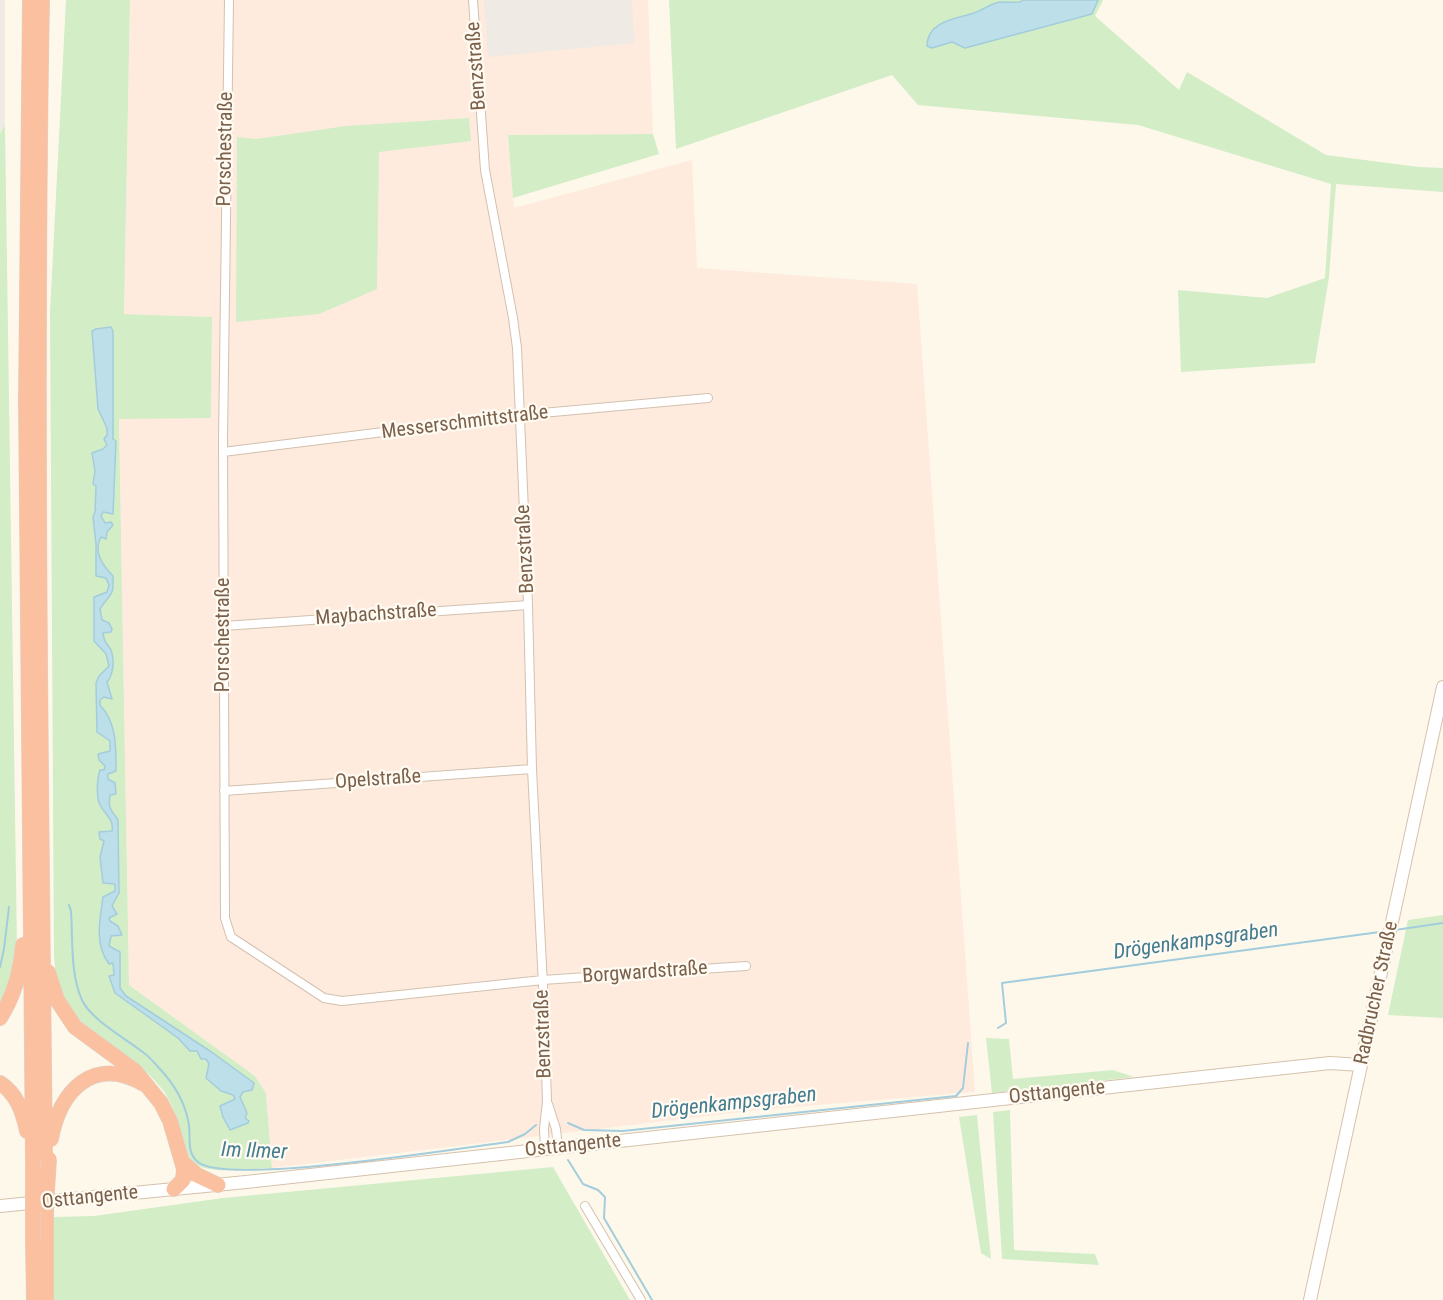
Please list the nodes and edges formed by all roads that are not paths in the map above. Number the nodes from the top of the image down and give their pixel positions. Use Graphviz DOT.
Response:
graph roads {
  1 [pos="30,0"];
  2 [pos="42,0"];
  3 [pos="229,0"];
  4 [pos="473,0"];
  5 [pos="708,398"];
  6 [pos="520,415"];
  7 [pos="223,452"];
  8 [pos="528,605"];
  9 [pos="224,626"];
  10 [pos="1443,687"];
  11 [pos="532,769"];
  12 [pos="224,791"];
  13 [pos="30,867"];
  14 [pos="43,945"];
  15 [pos="746,966"];
  16 [pos="543,980"];
  17 [pos="0,1018"];
  18 [pos="1361,1065"];
  19 [pos="0,1083"];
  20 [pos="149,1087"];
  21 [pos="547,1101"];
  22 [pos="176,1143"];
  23 [pos="551,1149"];
  24 [pos="42,1159"];
  25 [pos="182,1162"];
  26 [pos="218,1185"];
  27 [pos="174,1190"];
  28 [pos="0,1206"];
  29 [pos="585,1206"];
  30 [pos="40,1239"];
  31 [pos="34,1300"];
  32 [pos="46,1300"];
  33 [pos="640,1300"];
  34 [pos="1310,1300"];
  1 -- 13 [label="highway"];
  2 -- 14 [label="highway"];
  3 -- 7 [label="street, Porschestraße"];
  4 -- 6 [label="street, Benzstraße"];
  5 -- 6 [label="street, Messerschmittstraße"];
  6 -- 7 [label="street, Messerschmittstraße"];
  6 -- 8 [label="street, Benzstraße"];
  7 -- 9 [label="street, Porschestraße"];
  8 -- 9 [label="street, Maybachstraße"];
  8 -- 11 [label="street, Benzstraße"];
  9 -- 12 [label="street, Porschestraße"];
  10 -- 18 [label="street, Radbrucher Straße"];
  11 -- 12 [label="street, Opelstraße"];
  11 -- 16 [label="street, Benzstraße"];
  12 -- 16 [label="street, Porschestraße"];
  13 -- 17 [label="highway"];
  13 -- 24 [label="highway"];
  14 -- 20 [label="highway"];
  14 -- 24 [label="highway"];
  15 -- 16 [label="street, Borgwardstraße"];
  16 -- 21 [label="street, Benzstraße"];
  18 -- 23 [label="street, Osttangente"];
  18 -- 34 [label="street, Radbrucher Straße"];
  19 -- 24 [label="highway"];
  20 -- 22 [label="highway"];
  20 -- 24 [label="highway"];
  21 -- 23 [label="street, Benzstraße"];
  21 -- 23 [label="street, Benzstraße"];
  22 -- 25 [label="highway"];
  22 -- 27 [label="highway"];
  23 -- 26 [label="street, Osttangente"];
  24 -- 30 [label="highway, bridge"];
  24 -- 30 [label="highway, bridge"];
  25 -- 26 [label="highway"];
  25 -- 27 [label="highway"];
  26 -- 27 [label="street, Osttangente"];
  27 -- 28 [label="street, Osttangente"];
  29 -- 33 [label="street"];
  30 -- 31 [label="highway"];
  30 -- 32 [label="highway"];
}
